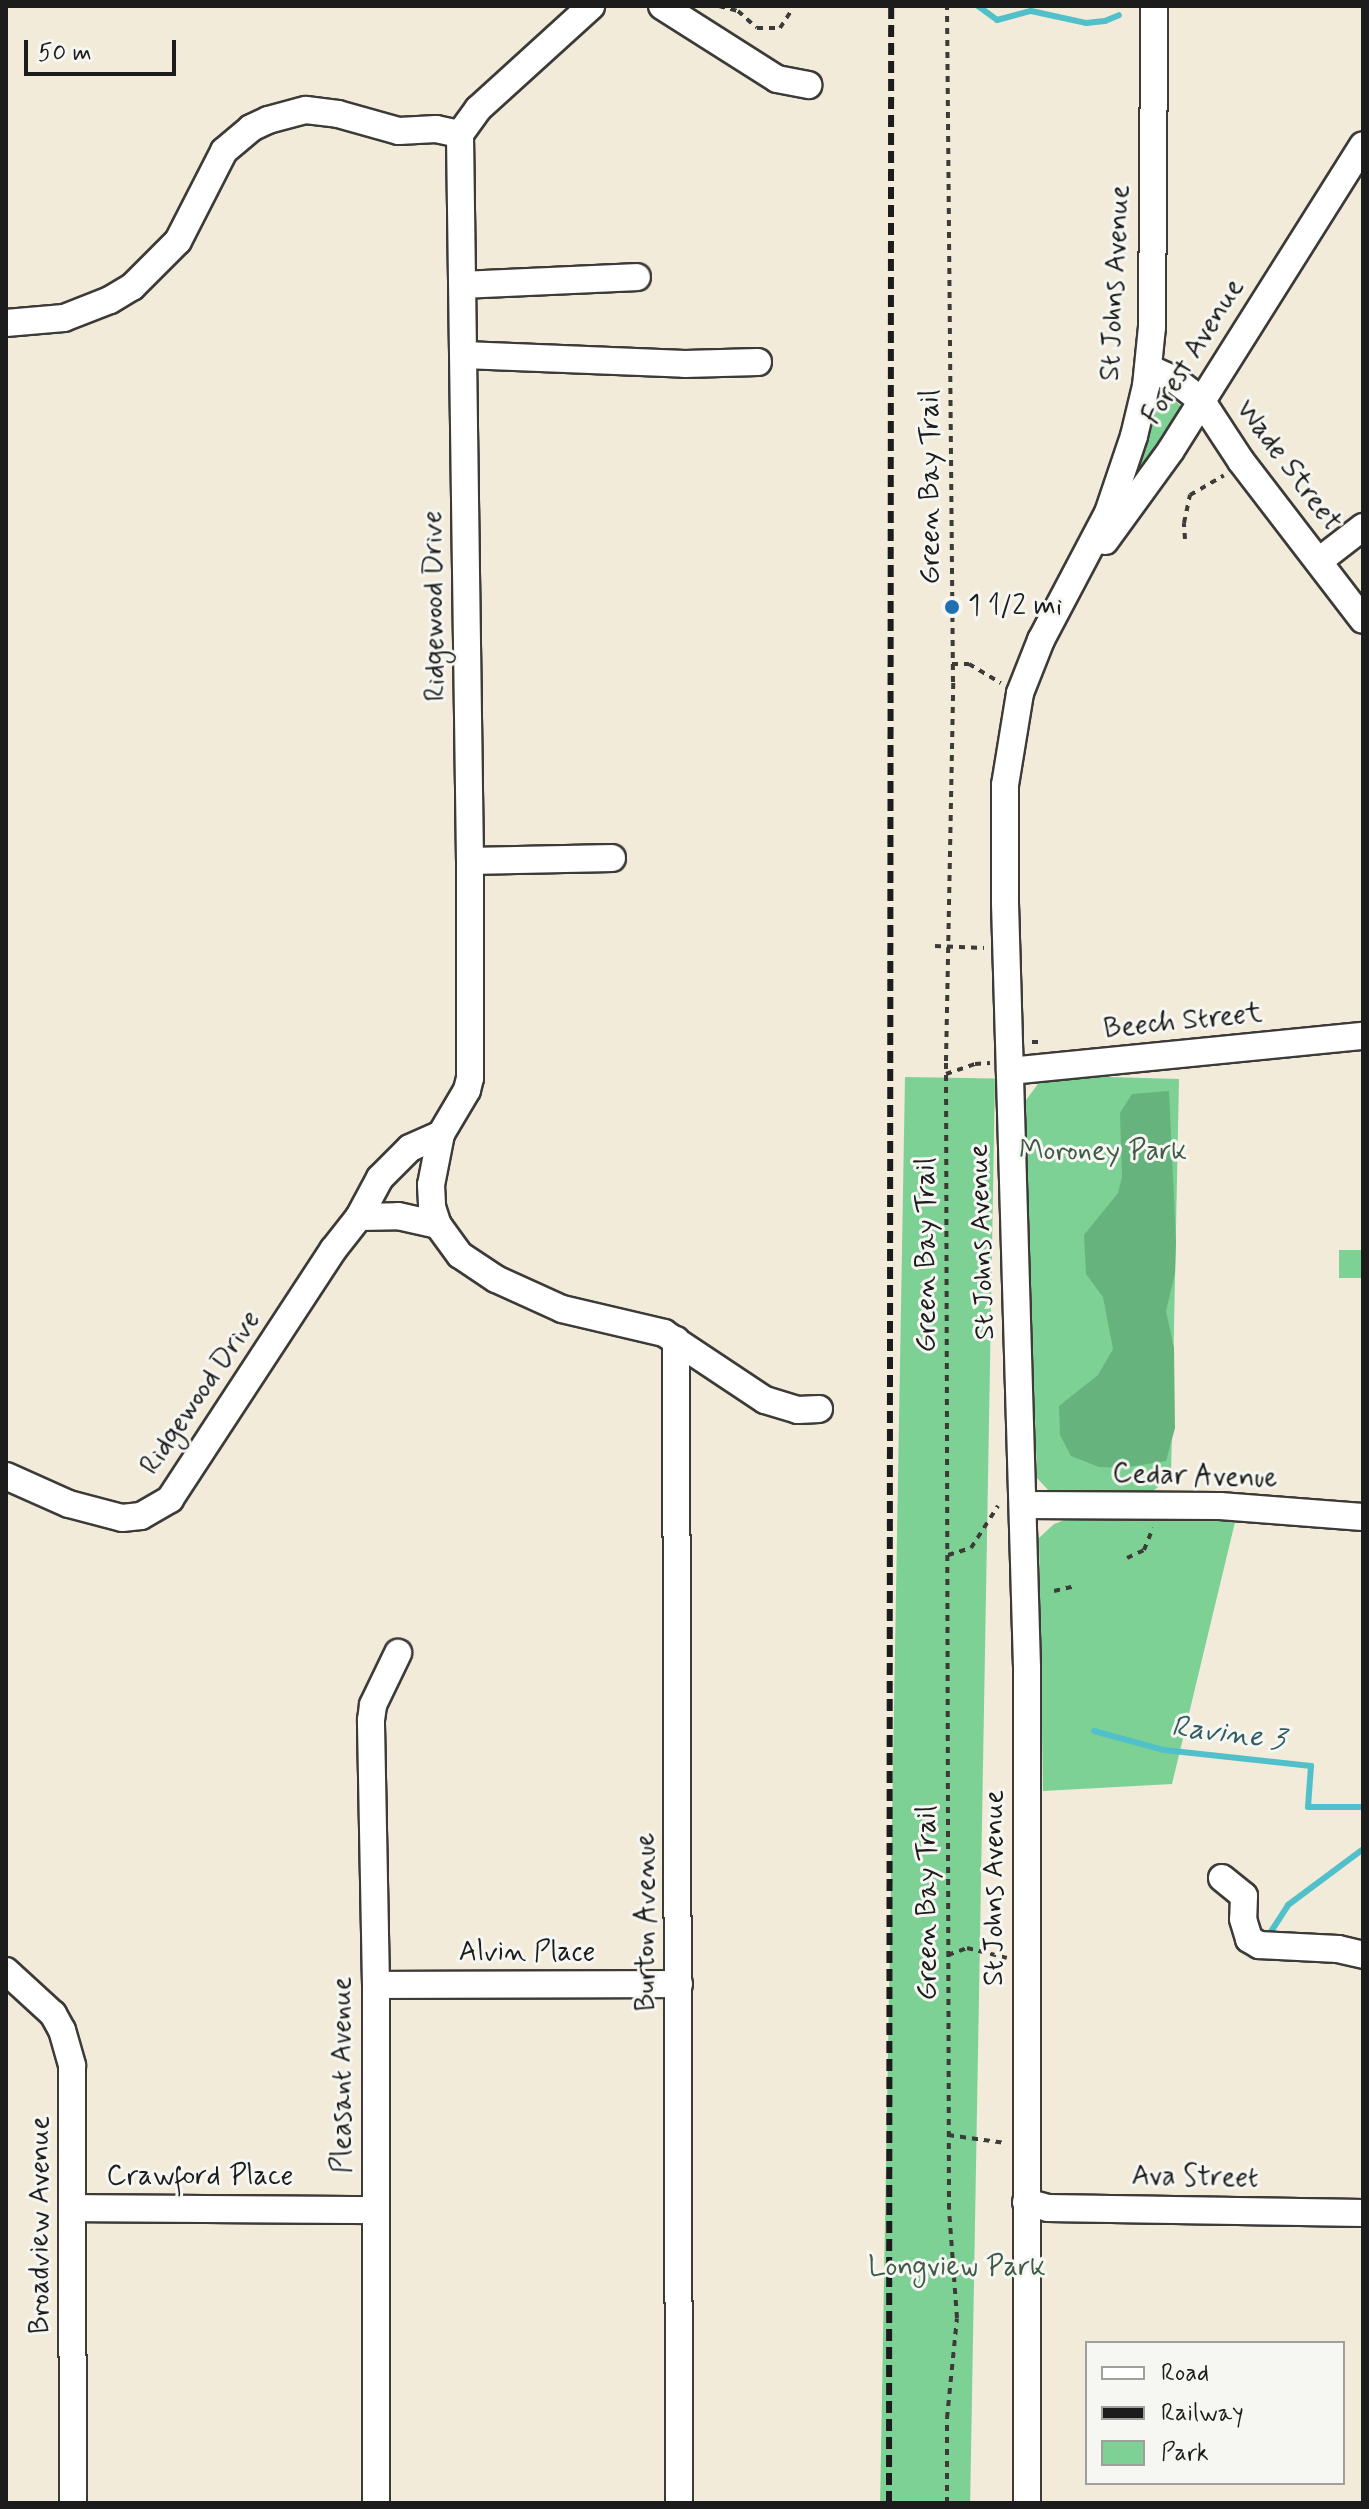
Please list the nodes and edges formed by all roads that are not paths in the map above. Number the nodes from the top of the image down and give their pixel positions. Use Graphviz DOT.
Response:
graph roads {
  1 [pos="591,6"];
  2 [pos="662,6"];
  3 [pos="1154,6"];
  4 [pos="808,85"];
  5 [pos="460,134"];
  6 [pos="1363,145"];
  7 [pos="637,277"];
  8 [pos="463,285"];
  9 [pos="6,323"];
  10 [pos="464,355"];
  11 [pos="758,362"];
  12 [pos="1148,368"];
  13 [pos="1201,400"];
  14 [pos="1363,527"];
  15 [pos="1319,561"];
  16 [pos="1071,586"];
  17 [pos="1363,620"];
  18 [pos="612,858"];
  19 [pos="470,861"];
  20 [pos="1363,1036"];
  21 [pos="1004,1067"];
  22 [pos="441,1134"];
  23 [pos="359,1217"];
  24 [pos="438,1225"];
  25 [pos="676,1340"];
  26 [pos="819,1409"];
  27 [pos="6,1476"];
  28 [pos="1025,1505"];
  29 [pos="1363,1517"];
  30 [pos="398,1653"];
  31 [pos="1222,1878"];
  32 [pos="1363,1955"];
  33 [pos="6,1971"];
  34 [pos="679,1984"];
  35 [pos="376,1985"];
  36 [pos="1026,2202"];
  37 [pos="73,2208"];
  38 [pos="375,2210"];
  39 [pos="1363,2213"];
  40 [pos="73,2503"];
  41 [pos="376,2503"];
  42 [pos="679,2503"];
  43 [pos="1027,2503"];
  1 -- 5 [label="street"];
  2 -- 4 [label="street"];
  3 -- 12 [label="street, St Johns Avenue"];
  5 -- 8 [label="street, Ridgewood Drive"];
  5 -- 9 [label="street"];
  6 -- 13 [label="street, Forest Avenue"];
  7 -- 8 [label="street"];
  8 -- 10 [label="street, Ridgewood Drive"];
  10 -- 11 [label="street"];
  10 -- 19 [label="street, Ridgewood Drive"];
  12 -- 13 [label="street, Wade Street"];
  12 -- 16 [label="street, St Johns Avenue"];
  13 -- 15 [label="street, Wade Street"];
  13 -- 16 [label="street, Forest Avenue"];
  14 -- 15 [label="street"];
  15 -- 17 [label="street, Wade Street"];
  16 -- 21 [label="street, St Johns Avenue"];
  18 -- 19 [label="street"];
  19 -- 22 [label="street, Ridgewood Drive"];
  20 -- 21 [label="street, Beech Street"];
  21 -- 28 [label="street, St Johns Avenue"];
  22 -- 23 [label="street, Ridgewood Drive"];
  22 -- 24 [label="street"];
  23 -- 24 [label="street"];
  23 -- 27 [label="street, Ridgewood Drive"];
  24 -- 25 [label="street"];
  25 -- 26 [label="street"];
  25 -- 34 [label="street, Burton Avenue"];
  28 -- 29 [label="street, Cedar Avenue"];
  28 -- 36 [label="street, St Johns Avenue"];
  30 -- 35 [label="street, Pleasant Avenue"];
  31 -- 32 [label="street"];
  33 -- 37 [label="street, Broadview Avenue"];
  34 -- 35 [label="street, Alvin Place"];
  34 -- 42 [label="street, Burton Avenue"];
  35 -- 38 [label="street, Pleasant Avenue"];
  36 -- 39 [label="street, Ava Street"];
  36 -- 43 [label="street, St Johns Avenue"];
  37 -- 38 [label="street, Crawford Place"];
  37 -- 40 [label="street, Broadview Avenue"];
  38 -- 41 [label="street, Pleasant Avenue"];
}
